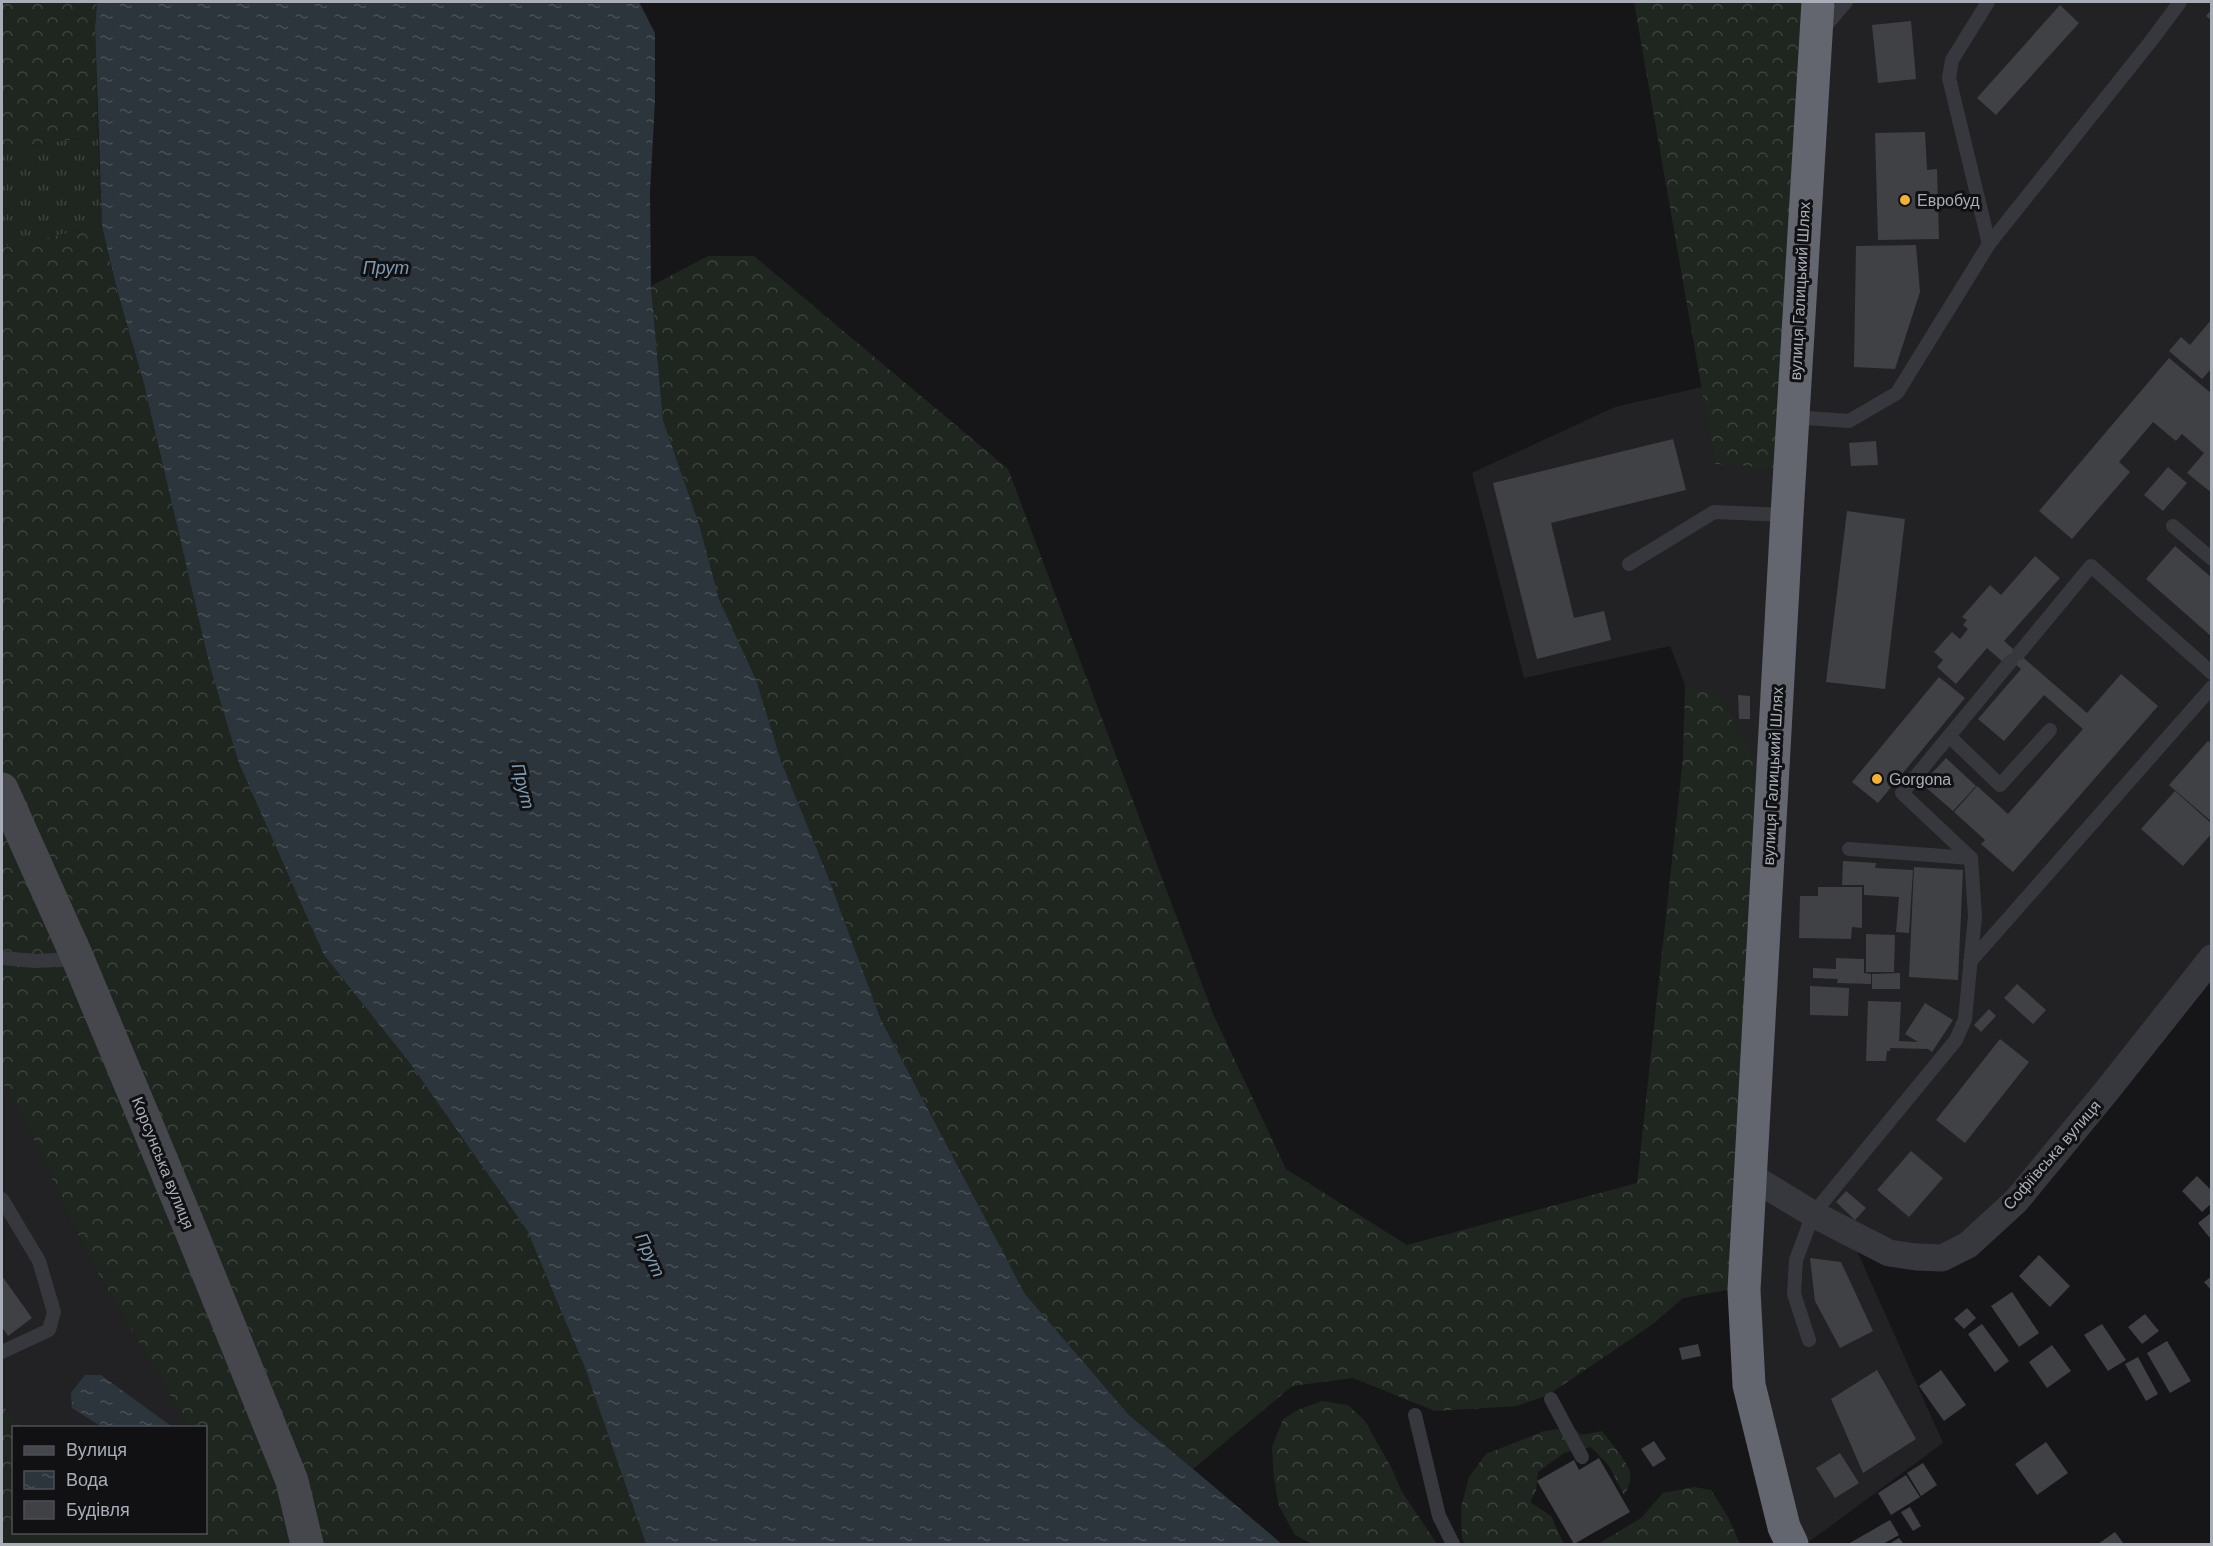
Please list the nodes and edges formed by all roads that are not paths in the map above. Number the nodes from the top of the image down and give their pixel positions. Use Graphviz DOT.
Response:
graph roads {
  1 [pos="1818,2"];
  2 [pos="1846,2"];
  3 [pos="1988,2"];
  4 [pos="2180,2"];
  5 [pos="1816,38"];
  6 [pos="1989,244"];
  7 [pos="1792,417"];
  8 [pos="1787,515"];
  9 [pos="2173,526"];
  10 [pos="2211,559"];
  11 [pos="1629,564"];
  12 [pos="2211,673"];
  13 [pos="2211,687"];
  14 [pos="2050,730"];
  15 [pos="1949,736"];
  16 [pos="2,789"];
  17 [pos="1849,849"];
  18 [pos="1971,858"];
  19 [pos="2,958"];
  20 [pos="2211,958"];
  21 [pos="78,959"];
  22 [pos="1970,962"];
  23 [pos="1752,1177"];
  24 [pos="2,1199"];
  25 [pos="1813,1214"];
  26 [pos="1809,1340"];
  27 [pos="2,1352"];
  28 [pos="1551,1399"];
  29 [pos="1414,1415"];
  30 [pos="1582,1457"];
  31 [pos="307,1545"];
  32 [pos="1453,1545"];
  33 [pos="1792,1545"];
  1 -- 5 [label="highway, вулиця Галицький Шлях"];
  2 -- 5 [label="lane"];
  3 -- 6 [label="lane"];
  4 -- 6 [label="lane"];
  5 -- 7 [label="highway, вулиця Галицький Шлях"];
  6 -- 7 [label="lane"];
  7 -- 8 [label="highway, вулиця Галицький Шлях"];
  8 -- 11 [label="lane"];
  8 -- 23 [label="highway, вулиця Галицький Шлях"];
  9 -- 10 [label="lane"];
  12 -- 15 [label="lane"];
  13 -- 22 [label="lane"];
  14 -- 15 [label="lane"];
  15 -- 18 [label="lane"];
  16 -- 21 [label="main road, Корсунська вулиця"];
  17 -- 18 [label="lane"];
  18 -- 22 [label="lane"];
  19 -- 21 [label="lane"];
  20 -- 25 [label="street, Софіївська вулиця"];
  21 -- 31 [label="main road, Корсунська вулиця"];
  22 -- 25 [label="lane"];
  23 -- 25 [label="street, Софіївська вулиця"];
  23 -- 33 [label="highway, вулиця Галицький Шлях"];
  24 -- 27 [label="lane"];
  25 -- 26 [label="lane"];
  28 -- 30 [label="lane"];
  29 -- 32 [label="lane"];
}
